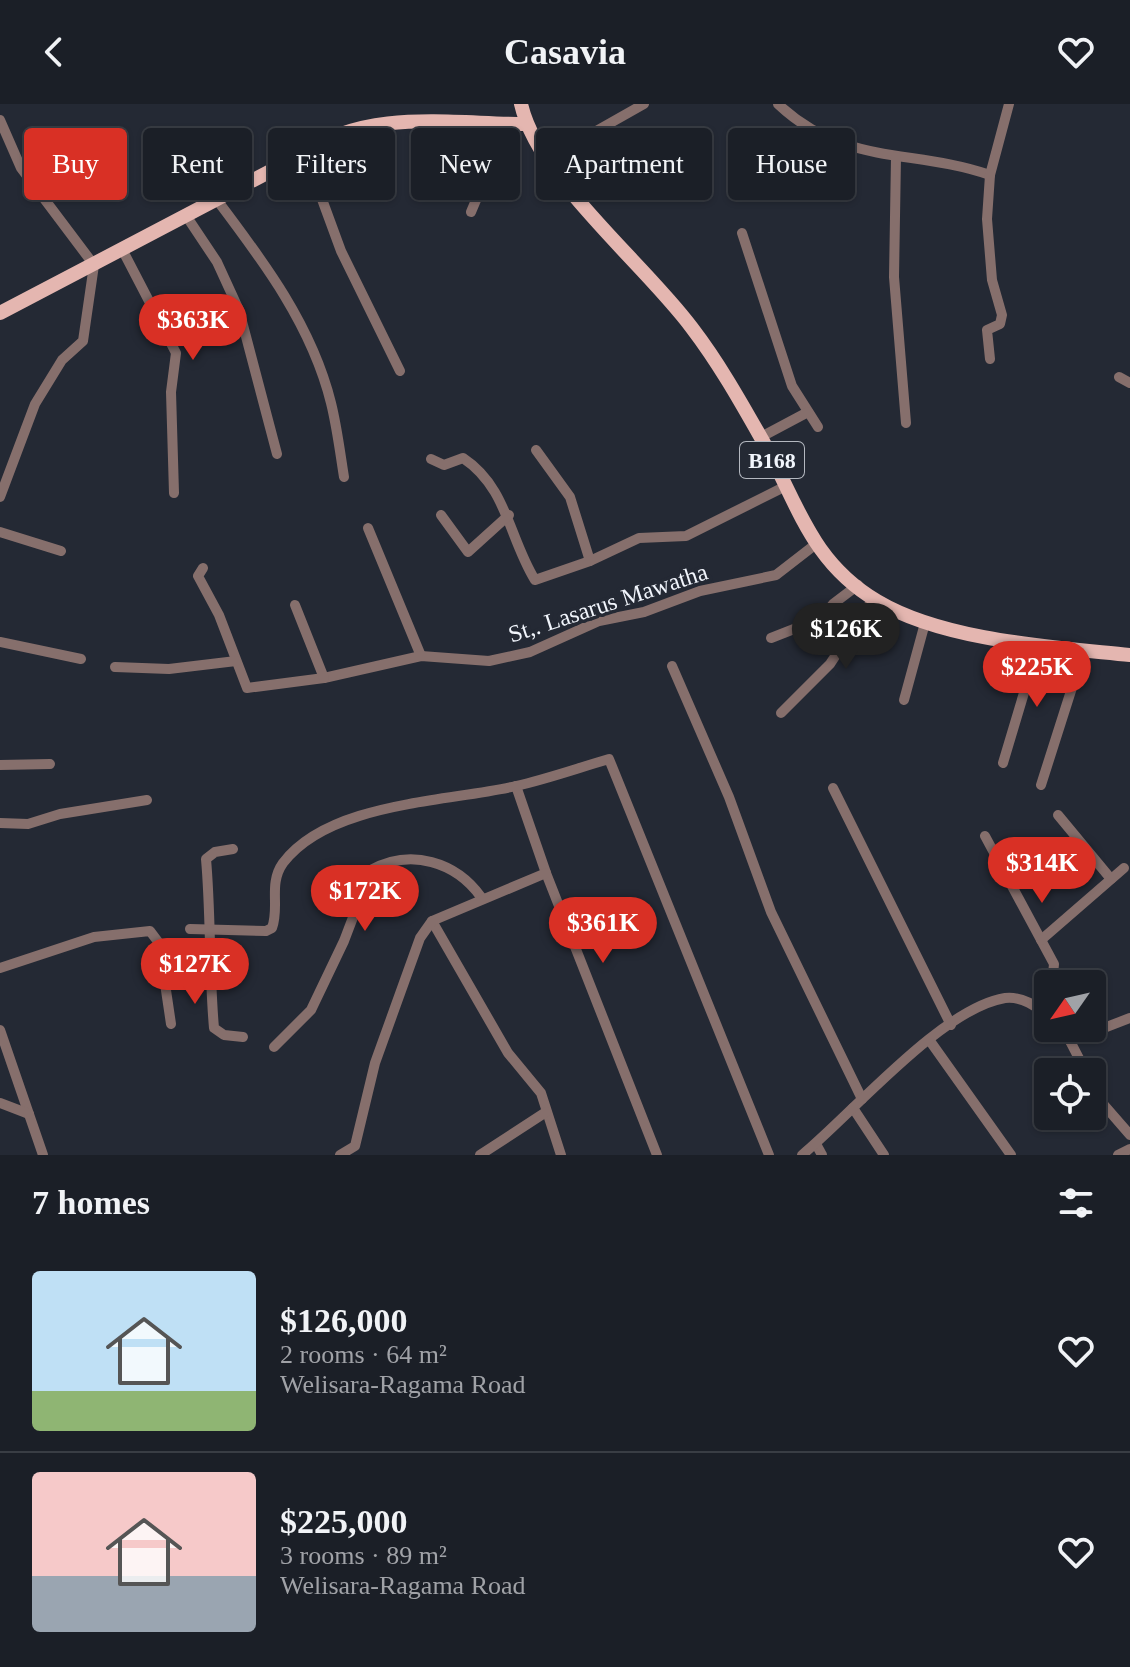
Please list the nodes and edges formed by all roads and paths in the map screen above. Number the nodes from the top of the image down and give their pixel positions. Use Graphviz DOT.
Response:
graph roads {
  1 [pos="521,104"];
  2 [pos="644,104"];
  3 [pos="778,104"];
  4 [pos="1009,104"];
  5 [pos="633,108"];
  6 [pos="0,120"];
  7 [pos="508,124"];
  8 [pos="525,124"];
  9 [pos="367,128"];
  10 [pos="599,128"];
  11 [pos="536,144"];
  12 [pos="896,157"];
  13 [pos="990,175"];
  14 [pos="217,200"];
  15 [pos="322,200"];
  16 [pos="580,200"];
  17 [pos="471,212"];
  18 [pos="187,217"];
  19 [pos="742,233"];
  20 [pos="123,251"];
  21 [pos="94,265"];
  22 [pos="0,313"];
  23 [pos="990,359"];
  24 [pos="400,371"];
  25 [pos="1119,377"];
  26 [pos="1130,383"];
  27 [pos="808,412"];
  28 [pos="906,423"];
  29 [pos="818,427"];
  30 [pos="761,437"];
  31 [pos="536,450"];
  32 [pos="277,454"];
  33 [pos="431,459"];
  34 [pos="344,477"];
  35 [pos="784,487"];
  36 [pos="174,493"];
  37 [pos="0,497"];
  38 [pos="441,515"];
  39 [pos="509,515"];
  40 [pos="368,528"];
  41 [pos="0,532"];
  42 [pos="816,544"];
  43 [pos="61,551"];
  44 [pos="590,561"];
  45 [pos="203,568"];
  46 [pos="858,585"];
  47 [pos="873,599"];
  48 [pos="295,605"];
  49 [pos="925,623"];
  50 [pos="771,638"];
  51 [pos="0,642"];
  52 [pos="1038,646"];
  53 [pos="1084,650"];
  54 [pos="1130,655"];
  55 [pos="421,656"];
  56 [pos="81,659"];
  57 [pos="236,661"];
  58 [pos="672,666"];
  59 [pos="115,667"];
  60 [pos="324,678"];
  61 [pos="904,700"];
  62 [pos="781,713"];
  63 [pos="1003,763"];
  64 [pos="50,764"];
  65 [pos="0,765"];
  66 [pos="1041,785"];
  67 [pos="516,786"];
  68 [pos="833,788"];
  69 [pos="147,800"];
  70 [pos="1058,815"];
  71 [pos="0,823"];
  72 [pos="985,836"];
  73 [pos="233,849"];
  74 [pos="1124,868"];
  75 [pos="546,873"];
  76 [pos="1111,879"];
  77 [pos="481,897"];
  78 [pos="432,921"];
  79 [pos="212,928"];
  80 [pos="190,929"];
  81 [pos="1041,940"];
  82 [pos="0,968"];
  83 [pos="1053,970"];
  84 [pos="1034,1004"];
  85 [pos="1130,1018"];
  86 [pos="171,1024"];
  87 [pos="951,1025"];
  88 [pos="1106,1027"];
  89 [pos="0,1030"];
  90 [pos="243,1037"];
  91 [pos="930,1041"];
  92 [pos="274,1047"];
  93 [pos="862,1099"];
  94 [pos="0,1103"];
  95 [pos="1106,1107"];
  96 [pos="853,1108"];
  97 [pos="546,1112"];
  98 [pos="29,1114"];
  99 [pos="1130,1135"];
  100 [pos="816,1144"];
  101 [pos="1130,1149"];
  102 [pos="43,1155"];
  103 [pos="340,1155"];
  104 [pos="480,1155"];
  105 [pos="561,1155"];
  106 [pos="657,1155"];
  107 [pos="769,1155"];
  108 [pos="802,1155"];
  109 [pos="822,1155"];
  110 [pos="884,1155"];
  111 [pos="1011,1155"];
  112 [pos="1118,1155"];
  1 -- 8 [label="main road, B168"];
  2 -- 5 [label="street"];
  3 -- 12 [label="street"];
  4 -- 13 [label="street"];
  5 -- 10 [label="street"];
  6 -- 21 [label="street"];
  7 -- 8 [label="main road"];
  7 -- 9 [label="main road"];
  7 -- 17 [label="street"];
  8 -- 11 [label="main road, B168"];
  12 -- 13 [label="street"];
  12 -- 28 [label="street"];
  13 -- 23 [label="street"];
  14 -- 18 [label="main road"];
  14 -- 34 [label="street"];
  15 -- 24 [label="street"];
  16 -- 30 [label="main road, B168"];
  18 -- 20 [label="main road"];
  18 -- 32 [label="street"];
  19 -- 27 [label="street"];
  20 -- 21 [label="main road"];
  20 -- 36 [label="street"];
  21 -- 22 [label="main road"];
  21 -- 37 [label="street"];
  25 -- 26 [label="street"];
  27 -- 29 [label="street"];
  27 -- 30 [label="street"];
  30 -- 35 [label="main road, B168"];
  31 -- 44 [label="street"];
  33 -- 39 [label="street"];
  35 -- 42 [label="main road, B168"];
  35 -- 44 [label="street"];
  38 -- 39 [label="street"];
  39 -- 44 [label="street"];
  40 -- 55 [label="street"];
  41 -- 43 [label="street"];
  42 -- 46 [label="main road, B168"];
  42 -- 55 [label="street, St,. Lasarus Mawatha"];
  45 -- 57 [label="street, St,. Lasarus Mawatha"];
  46 -- 47 [label="main road, B168"];
  46 -- 50 [label="street"];
  47 -- 49 [label="main road, B168"];
  47 -- 62 [label="street"];
  48 -- 60 [label="street"];
  49 -- 52 [label="main road, B168"];
  49 -- 61 [label="street"];
  51 -- 56 [label="street"];
  52 -- 53 [label="main road, B168"];
  52 -- 63 [label="street"];
  53 -- 54 [label="main road, B168"];
  53 -- 66 [label="street"];
  55 -- 60 [label="street, St,. Lasarus Mawatha"];
  57 -- 59 [label="street"];
  57 -- 60 [label="street, St,. Lasarus Mawatha"];
  58 -- 93 [label="street"];
  64 -- 65 [label="street"];
  67 -- 75 [label="street"];
  67 -- 79 [label="street"];
  67 -- 107 [label="street"];
  68 -- 87 [label="street"];
  69 -- 71 [label="street"];
  70 -- 76 [label="street"];
  72 -- 81 [label="street"];
  73 -- 79 [label="street"];
  74 -- 76 [label="street"];
  75 -- 77 [label="street"];
  75 -- 106 [label="street"];
  76 -- 81 [label="street"];
  77 -- 78 [label="street"];
  77 -- 92 [label="street"];
  78 -- 97 [label="street"];
  78 -- 103 [label="street"];
  79 -- 80 [label="street"];
  79 -- 90 [label="street"];
  81 -- 83 [label="street"];
  82 -- 86 [label="street"];
  84 -- 87 [label="street"];
  85 -- 88 [label="street"];
  87 -- 91 [label="street"];
  89 -- 98 [label="street"];
  91 -- 93 [label="street"];
  91 -- 111 [label="street"];
  93 -- 96 [label="street"];
  94 -- 98 [label="street"];
  95 -- 99 [label="street"];
  96 -- 100 [label="street"];
  96 -- 110 [label="street"];
  97 -- 104 [label="street"];
  97 -- 105 [label="street"];
  98 -- 102 [label="street"];
  100 -- 108 [label="street"];
  100 -- 109 [label="street"];
  101 -- 112 [label="street"];
}
